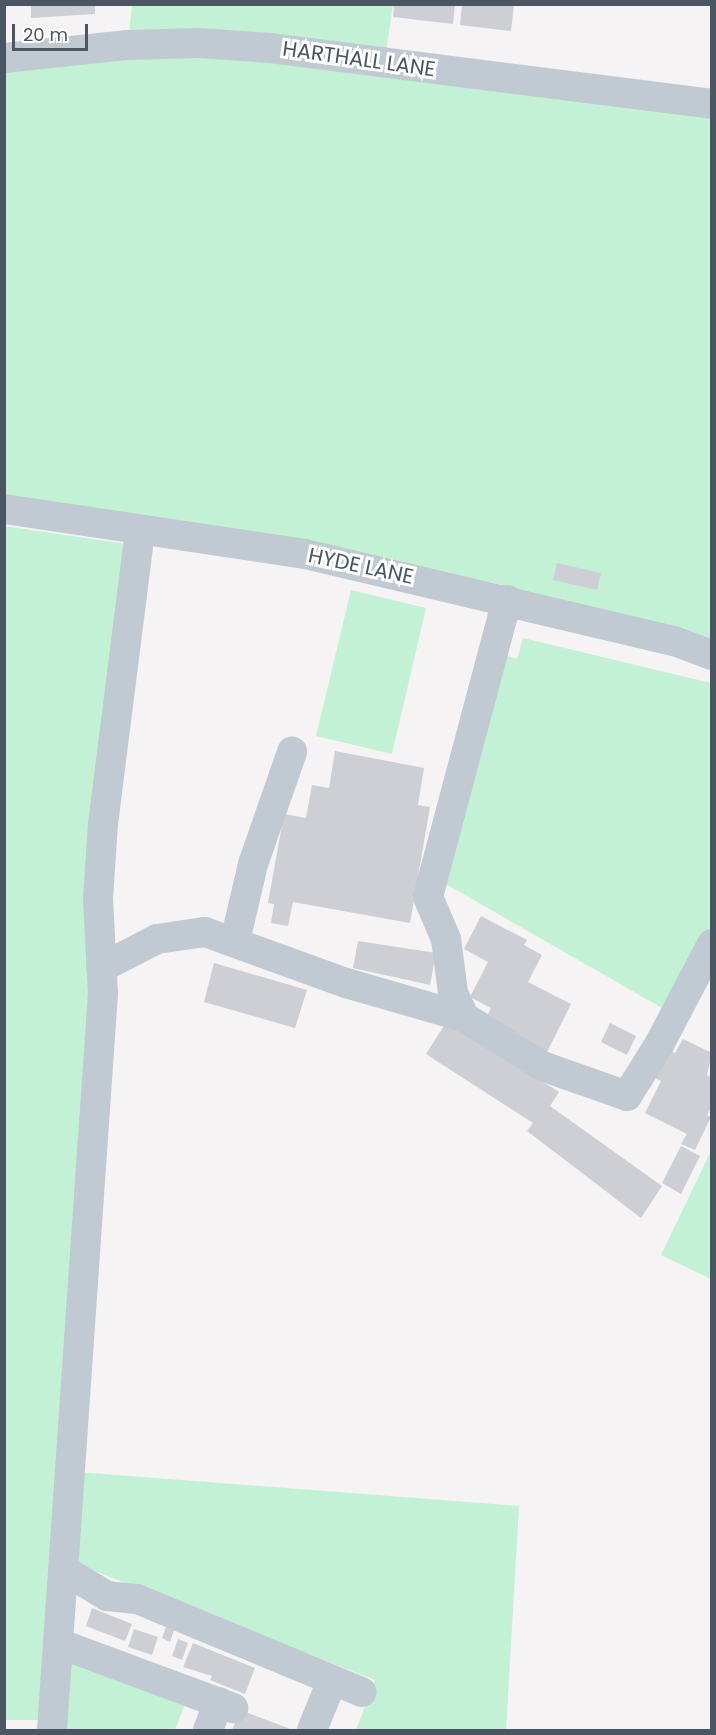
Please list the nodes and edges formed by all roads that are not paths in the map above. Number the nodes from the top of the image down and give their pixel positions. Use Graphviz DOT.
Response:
graph roads {
  1 [pos="4,58"];
  2 [pos="711,104"];
  3 [pos="4,509"];
  4 [pos="140,530"];
  5 [pos="507,600"];
  6 [pos="711,655"];
  7 [pos="292,752"];
  8 [pos="235,941"];
  9 [pos="711,944"];
  10 [pos="101,968"];
  11 [pos="465,1017"];
  12 [pos="64,1570"];
  13 [pos="58,1643"];
  14 [pos="332,1681"];
  15 [pos="361,1692"];
  16 [pos="52,1731"];
  17 [pos="208,1731"];
  18 [pos="312,1731"];
  1 -- 2 [label="street, HARTHALL LANE"];
  3 -- 4 [label="street, HYDE LANE"];
  4 -- 5 [label="street, HYDE LANE"];
  4 -- 10 [label="street"];
  5 -- 6 [label="street, HYDE LANE"];
  5 -- 11 [label="street"];
  7 -- 8 [label="street"];
  8 -- 10 [label="street"];
  8 -- 11 [label="street"];
  9 -- 11 [label="street"];
  10 -- 12 [label="street"];
  12 -- 13 [label="street"];
  12 -- 14 [label="street"];
  13 -- 16 [label="street"];
  13 -- 17 [label="street"];
  14 -- 15 [label="street"];
  14 -- 18 [label="street"];
}
